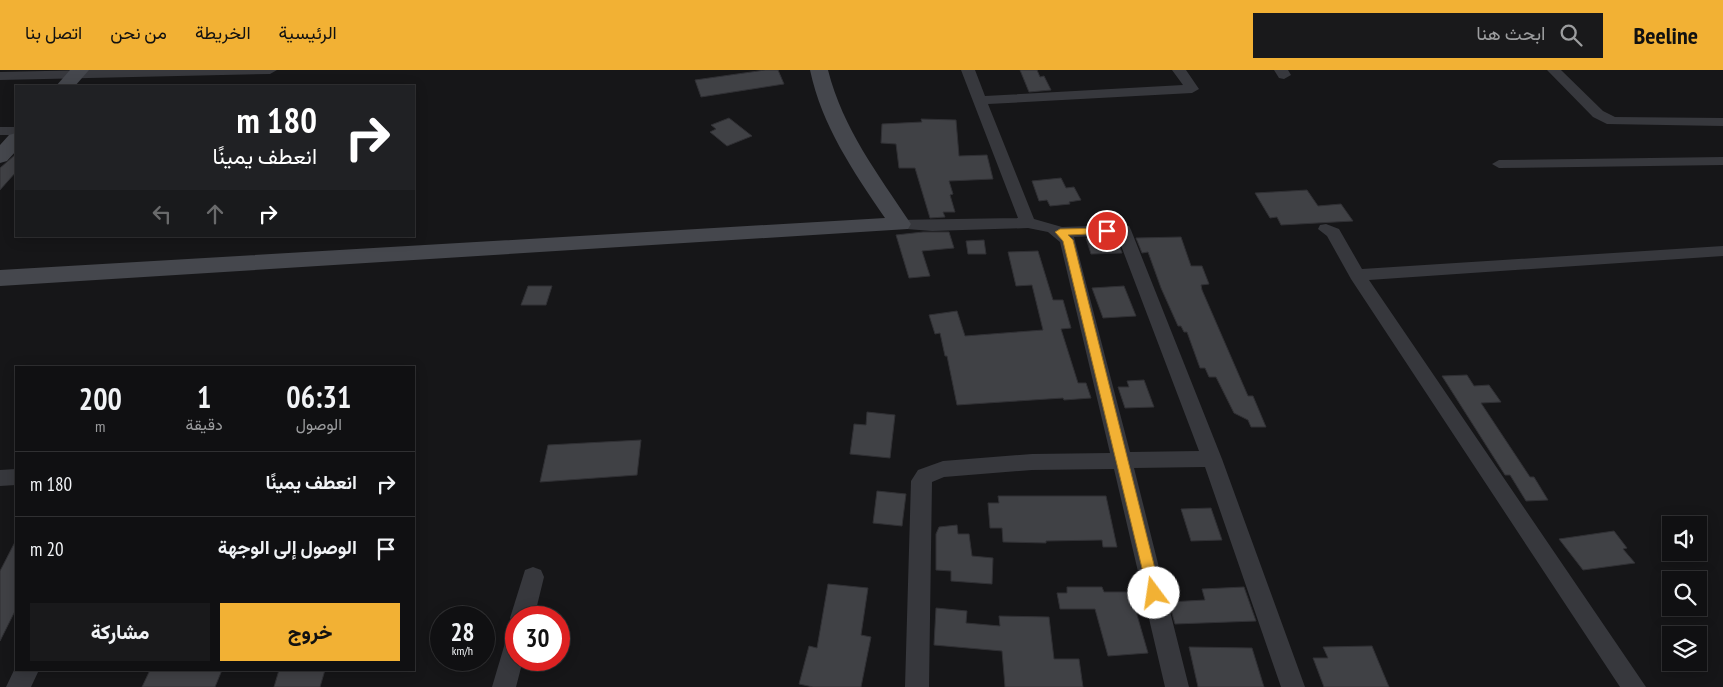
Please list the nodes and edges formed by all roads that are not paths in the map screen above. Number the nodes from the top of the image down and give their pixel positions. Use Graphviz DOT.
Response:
graph roads {
  1 [pos="270,70"];
  2 [pos="819,70"];
  3 [pos="968,70"];
  4 [pos="1179,70"];
  5 [pos="1554,70"];
  6 [pos="0,76"];
  7 [pos="74,76"];
  8 [pos="979,100"];
  9 [pos="1723,122"];
  10 [pos="0,131"];
  11 [pos="15,131"];
  12 [pos="15,140"];
  13 [pos="0,157"];
  14 [pos="1723,161"];
  15 [pos="1498,164"];
  16 [pos="1028,223"];
  17 [pos="900,224"];
  18 [pos="1326,229"];
  19 [pos="1060,232"];
  20 [pos="1723,251"];
  21 [pos="1357,275"];
  22 [pos="0,278"];
  23 [pos="1212,459"];
  24 [pos="1122,462"];
  25 [pos="15,476"];
  26 [pos="0,478"];
  27 [pos="533,577"];
  28 [pos="525,606"];
  29 [pos="26,671"];
  30 [pos="508,671"];
  31 [pos="18,687"];
  32 [pos="504,687"];
  33 [pos="916,687"];
  34 [pos="1177,687"];
  35 [pos="1293,687"];
  36 [pos="1634,687"];
  1 -- 7 [label="street"];
  2 -- 17 [label="street"];
  3 -- 8 [label="street"];
  4 -- 8 [label="street"];
  5 -- 9 [label="street"];
  6 -- 7 [label="street"];
  8 -- 16 [label="street"];
  10 -- 11 [label="street"];
  12 -- 13 [label="street"];
  14 -- 15 [label="street"];
  16 -- 17 [label="street"];
  16 -- 19 [label="street"];
  17 -- 22 [label="street"];
  18 -- 21 [label="street"];
  19 -- 23 [label="street"];
  19 -- 24 [label="street"];
  20 -- 21 [label="street"];
  21 -- 36 [label="street"];
  23 -- 24 [label="street"];
  23 -- 35 [label="street"];
  24 -- 33 [label="street"];
  24 -- 34 [label="street"];
  25 -- 26 [label="street"];
  27 -- 28 [label="street"];
  29 -- 31 [label="street"];
  30 -- 32 [label="street"];
}
